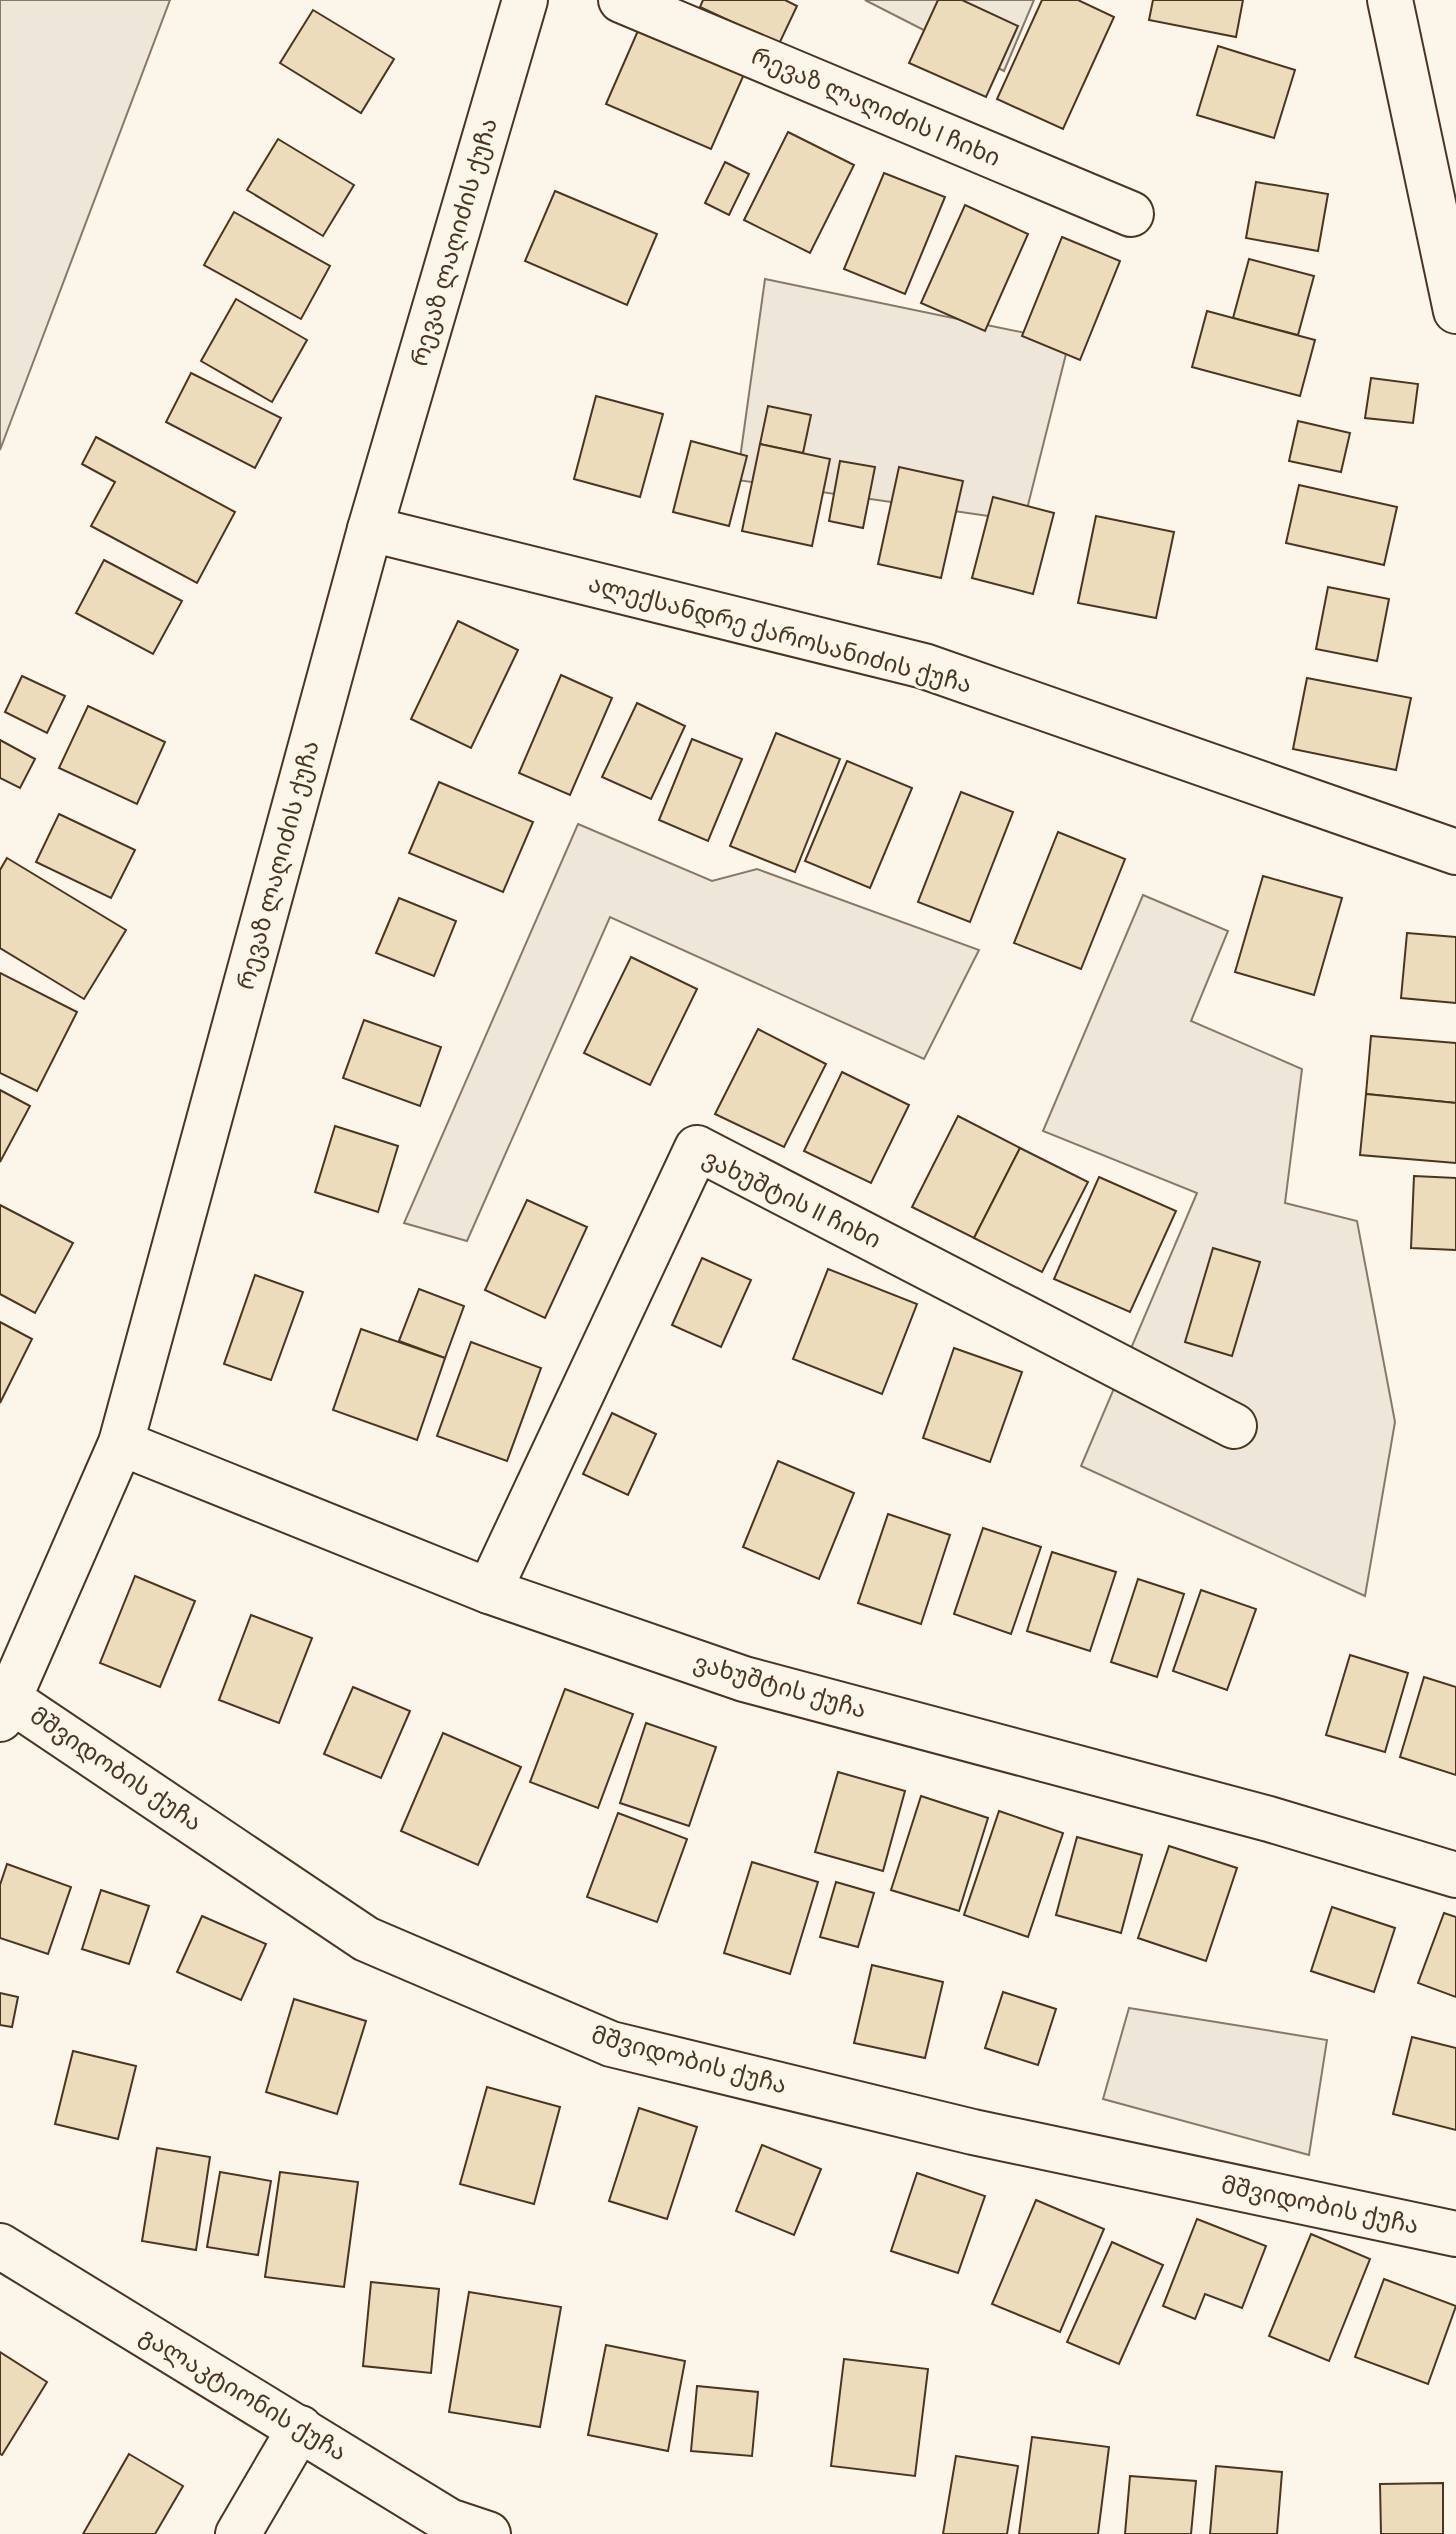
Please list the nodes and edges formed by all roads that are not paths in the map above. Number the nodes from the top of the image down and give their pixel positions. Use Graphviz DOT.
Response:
graph roads {
  1 [pos="525,0"];
  2 [pos="621,0"];
  3 [pos="1390,0"];
  4 [pos="1131,214"];
  5 [pos="1456,311"];
  6 [pos="370,529"];
  7 [pos="1456,852"];
  8 [pos="1234,1426"];
  9 [pos="121,1443"];
  10 [pos="489,1591"];
  11 [pos="3,1703"];
  12 [pos="1456,1875"];
  13 [pos="1456,2234"];
  14 [pos="0,2246"];
  15 [pos="300,2428"];
  16 [pos="238,2534"];
  17 [pos="488,2534"];
  1 -- 6 [label="street, რევაზ ლაღიძის ქუჩა"];
  2 -- 4 [label="street, რევაზ ლაღიძის I ჩიხი"];
  3 -- 5 [label="street"];
  6 -- 7 [label="street, ალექსანდრე ქაროსანიძის ქუჩა"];
  6 -- 9 [label="street, რევაზ ლაღიძის ქუჩა"];
  8 -- 10 [label="street, ვახუშტის II ჩიხი"];
  9 -- 10 [label="street, ვახუშტის ქუჩა"];
  9 -- 11 [label="street, რევაზ ლაღიძის ქუჩა"];
  10 -- 12 [label="street, ვახუშტის ქუჩა"];
  11 -- 13 [label="street, მშვიდობის ქუჩა"];
  14 -- 15 [label="street, გალაკტიონის ქუჩა"];
  15 -- 16 [label="street"];
  15 -- 17 [label="street, გალაკტიონის ქუჩა"];
}
